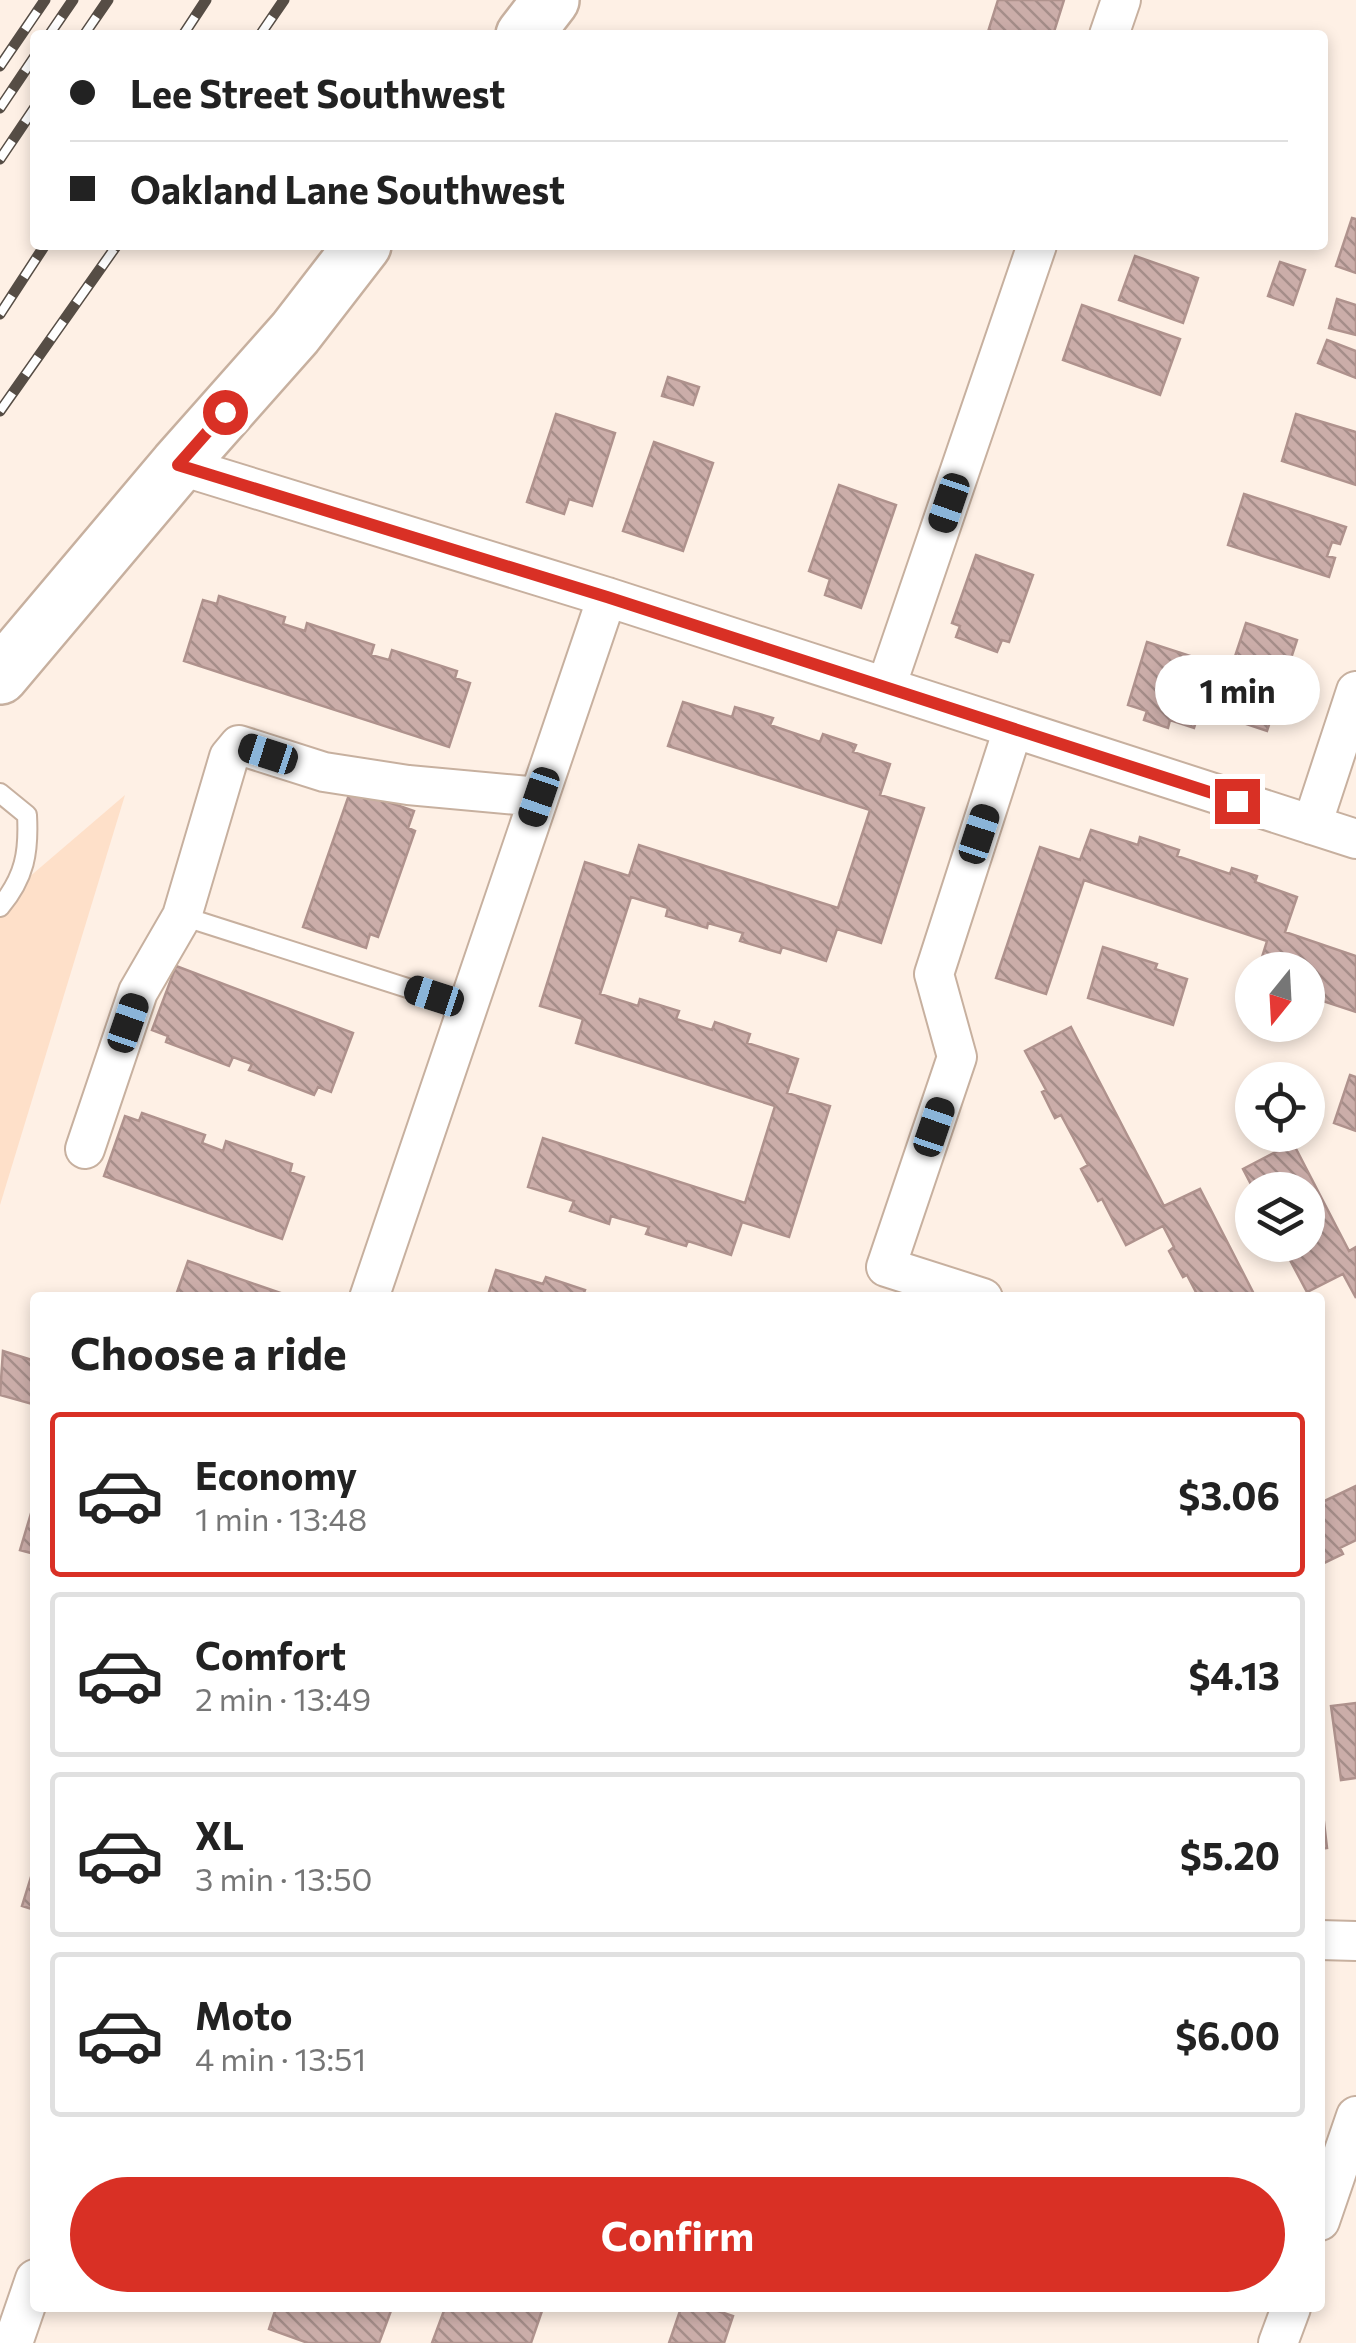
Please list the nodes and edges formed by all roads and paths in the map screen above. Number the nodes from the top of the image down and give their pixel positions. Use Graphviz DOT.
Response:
graph roads {
  1 [pos="550,0"];
  2 [pos="1121,0"];
  3 [pos="528,30"];
  4 [pos="1111,30"];
  5 [pos="359,250"];
  6 [pos="1035,250"];
  7 [pos="178,465"];
  8 [pos="607,597"];
  9 [pos="0,676"];
  10 [pos="886,687"];
  11 [pos="1356,692"];
  12 [pos="1014,729"];
  13 [pos="0,793"];
  14 [pos="539,797"];
  15 [pos="1312,825"];
  16 [pos="1356,839"];
  17 [pos="0,907"];
  18 [pos="182,916"];
  19 [pos="468,1007"];
  20 [pos="85,1149"];
  21 [pos="371,1292"];
  22 [pos="964,1292"];
  23 [pos="1325,1940"];
  24 [pos="1356,1941"];
  25 [pos="1356,2116"];
  26 [pos="1325,2207"];
  27 [pos="30,2294"];
  28 [pos="1289,2312"];
  29 [pos="13,2343"];
  30 [pos="1278,2343"];
  1 -- 3 [label="main road"];
  2 -- 4 [label="street"];
  5 -- 7 [label="main road"];
  6 -- 10 [label="street"];
  7 -- 8 [label="street"];
  7 -- 9 [label="main road"];
  8 -- 10 [label="street"];
  8 -- 14 [label="street"];
  10 -- 12 [label="street"];
  11 -- 15 [label="street"];
  12 -- 15 [label="street"];
  12 -- 22 [label="street"];
  13 -- 17 [label="lane"];
  14 -- 18 [label="street"];
  14 -- 19 [label="street"];
  15 -- 16 [label="street"];
  18 -- 19 [label="lane"];
  18 -- 20 [label="street"];
  19 -- 21 [label="street"];
  23 -- 24 [label="street"];
  25 -- 26 [label="street"];
  27 -- 29 [label="street"];
  28 -- 30 [label="street"];
}
